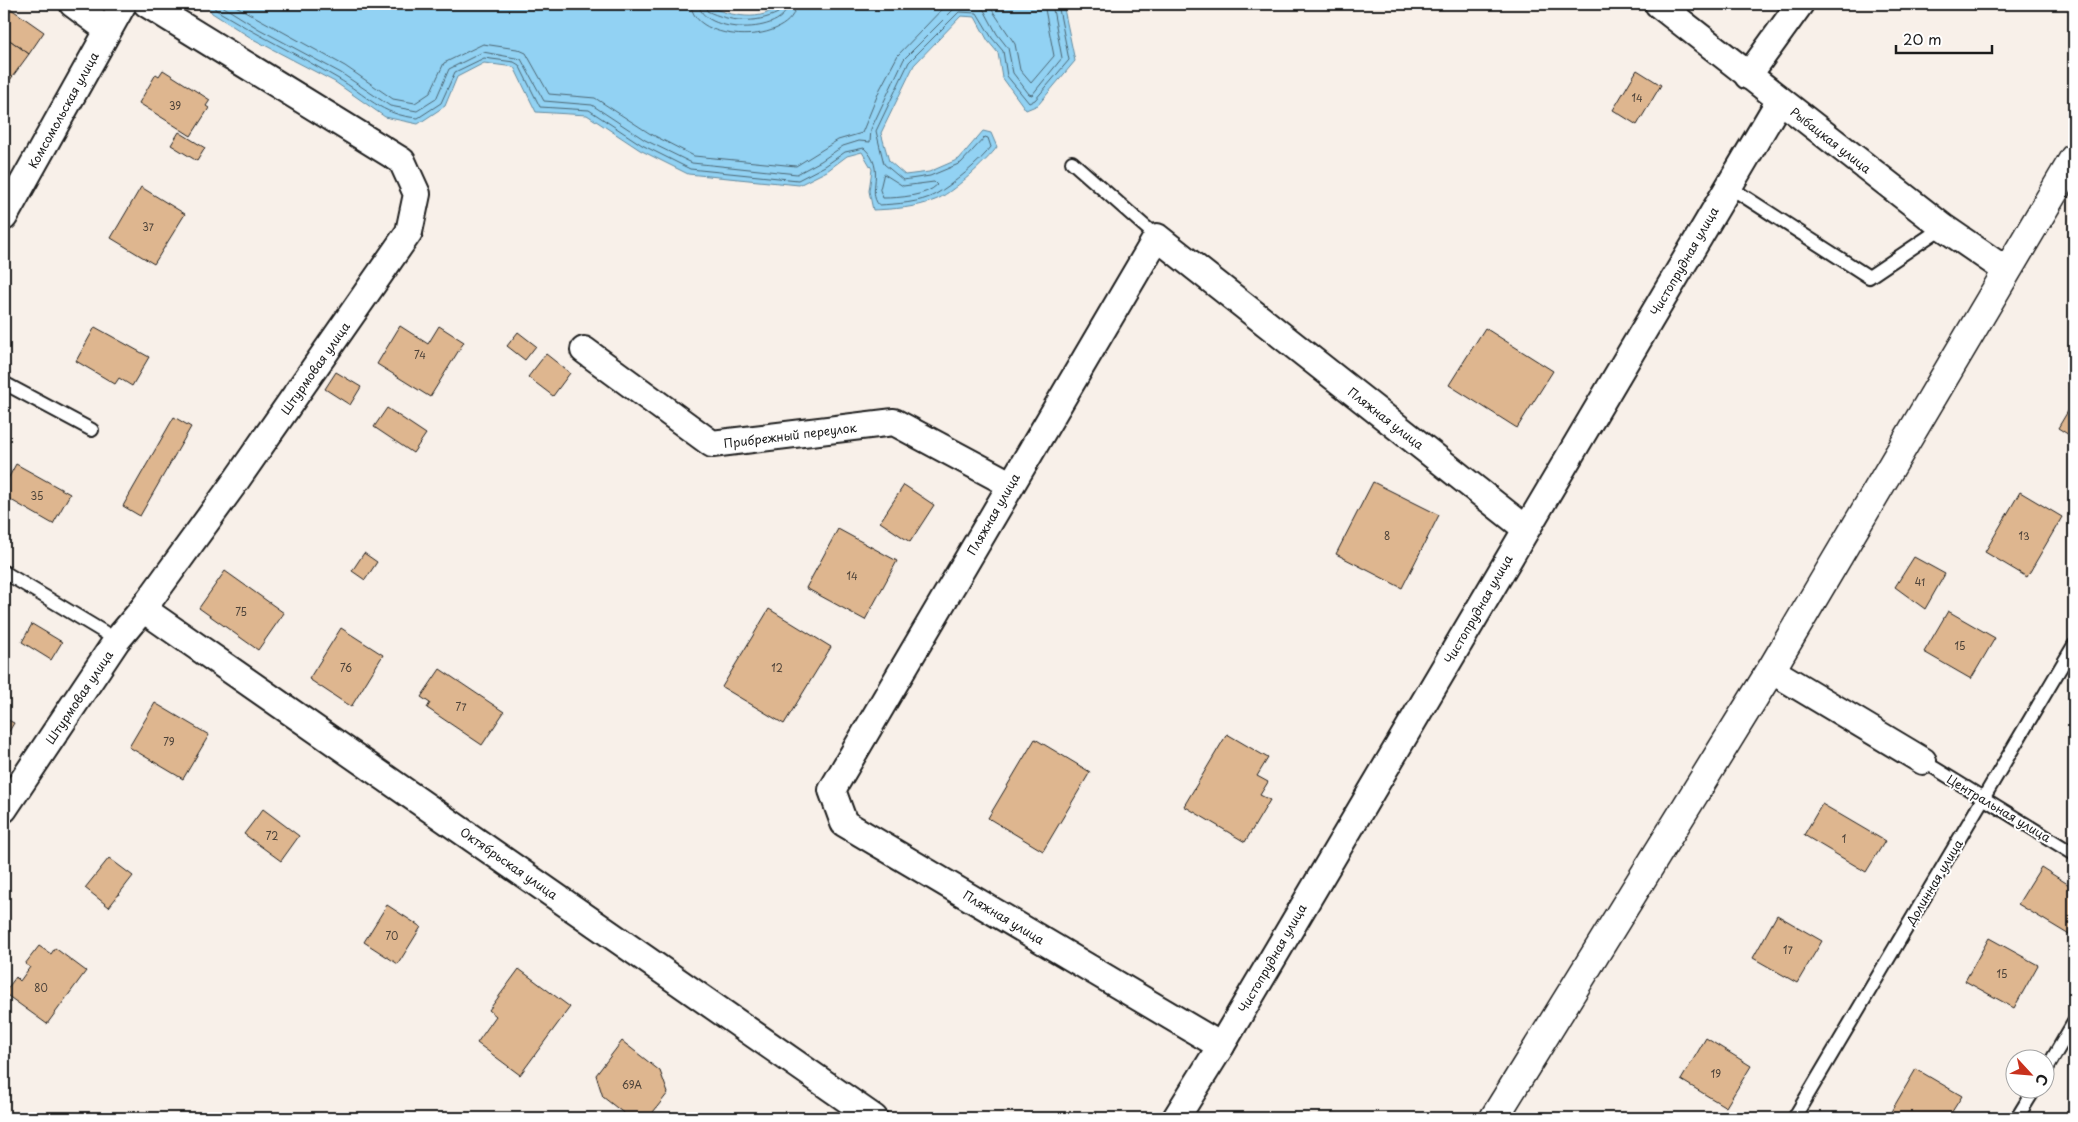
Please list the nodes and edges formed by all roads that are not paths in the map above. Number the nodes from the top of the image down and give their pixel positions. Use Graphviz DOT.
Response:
graph roads {
  1 [pos="73,4"];
  2 [pos="123,4"];
  3 [pos="147,4"];
  4 [pos="1658,4"];
  5 [pos="1800,4"];
  6 [pos="108,30"];
  7 [pos="1748,76"];
  8 [pos="1780,100"];
  9 [pos="2074,158"];
  10 [pos="1072,162"];
  11 [pos="1728,186"];
  12 [pos="4,217"];
  13 [pos="1943,227"];
  14 [pos="1157,237"];
  15 [pos="2007,272"];
  16 [pos="584,350"];
  17 [pos="4,384"];
  18 [pos="92,430"];
  19 [pos="1010,484"];
  20 [pos="1525,528"];
  21 [pos="4,572"];
  22 [pos="143,609"];
  23 [pos="117,640"];
  24 [pos="2074,646"];
  25 [pos="1771,670"];
  26 [pos="1923,761"];
  27 [pos="1984,798"];
  28 [pos="4,809"];
  29 [pos="2074,854"];
  30 [pos="2074,1022"];
  31 [pos="1221,1046"];
  32 [pos="2056,1053"];
  33 [pos="2028,1100"];
  34 [pos="874,1118"];
  35 [pos="1176,1118"];
  36 [pos="1494,1118"];
  37 [pos="1794,1118"];
  38 [pos="2017,1118"];
  1 -- 6 [label="street"];
  2 -- 6 [label="street, Комсомольская улица"];
  3 -- 22 [label="street, Штурмовая улица"];
  4 -- 7 [label="street, Рыбацкая улица"];
  5 -- 7 [label="street"];
  6 -- 12 [label="street, Комсомольская улица"];
  7 -- 8 [label="street, Рыбацкая улица"];
  8 -- 11 [label="street, Чистопрудная улица"];
  8 -- 13 [label="street, Рыбацкая улица"];
  9 -- 15 [label="main road"];
  10 -- 14 [label="lane"];
  11 -- 13 [label="lane"];
  11 -- 20 [label="street, Чистопрудная улица"];
  13 -- 15 [label="street, Рыбацкая улица"];
  14 -- 19 [label="street, Пляжная улица"];
  14 -- 20 [label="street, Пляжная улица"];
  15 -- 25 [label="main road"];
  16 -- 19 [label="street, Прибрежный переулок"];
  17 -- 18 [label="lane"];
  19 -- 31 [label="street, Пляжная улица"];
  20 -- 31 [label="street, Чистопрудная улица"];
  21 -- 23 [label="lane"];
  22 -- 23 [label="street, Штурмовая улица"];
  22 -- 34 [label="street, Октябрьская улица"];
  23 -- 28 [label="street, Штурмовая улица"];
  24 -- 27 [label="lane, Долинная улица"];
  25 -- 26 [label="street"];
  25 -- 36 [label="main road"];
  26 -- 27 [label="lane, Центральная улица"];
  27 -- 29 [label="lane, Центральная улица"];
  27 -- 37 [label="lane, Долинная улица"];
  30 -- 32 [label="lane"];
  31 -- 35 [label="street, Чистопрудная улица"];
  33 -- 38 [label="lane"];
}
